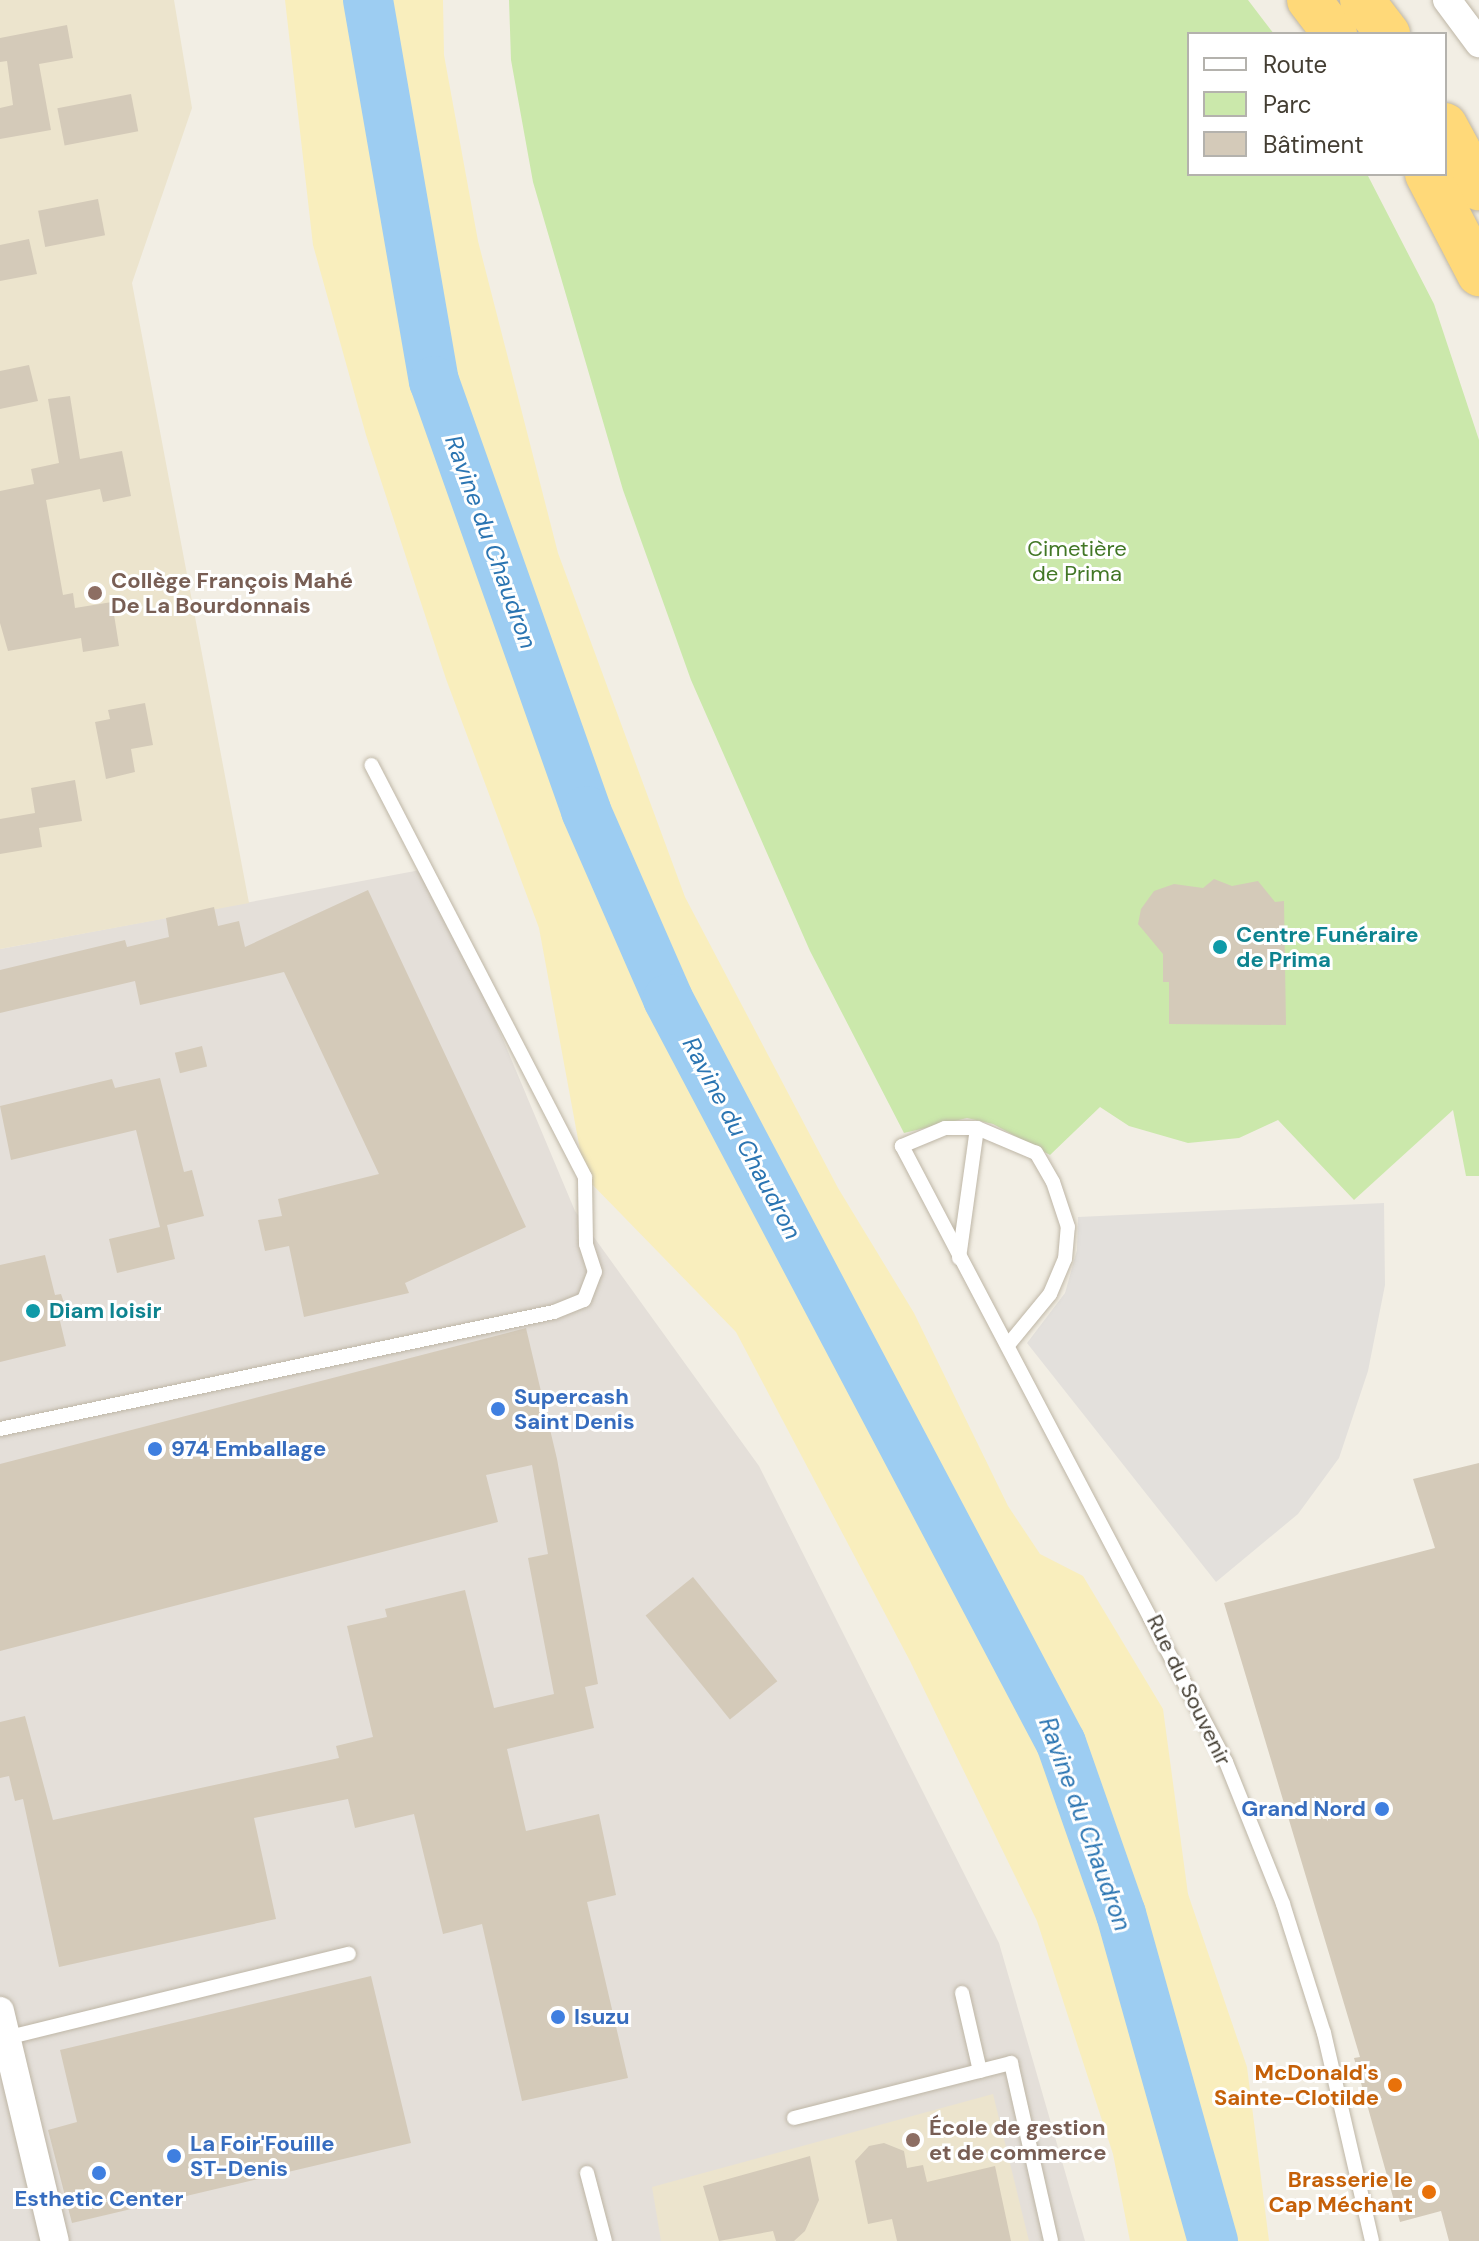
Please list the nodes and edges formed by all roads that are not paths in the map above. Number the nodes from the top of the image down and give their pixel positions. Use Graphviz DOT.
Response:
graph roads {
  1 [pos="1309,0"];
  2 [pos="1362,0"];
  3 [pos="1447,0"];
  4 [pos="1333,32"];
  5 [pos="1386,32"];
  6 [pos="1479,43"];
  7 [pos="1447,129"];
  8 [pos="1428,176"];
  9 [pos="1479,188"];
  10 [pos="1479,274"];
  11 [pos="371,765"];
  12 [pos="977,1128"];
  13 [pos="959,1259"];
  14 [pos="1008,1345"];
  15 [pos="0,1429"];
  16 [pos="349,1954"];
  17 [pos="962,1993"];
  18 [pos="3,2025"];
  19 [pos="980,2071"];
  20 [pos="794,2118"];
  21 [pos="587,2173"];
  22 [pos="55,2241"];
  23 [pos="605,2241"];
  24 [pos="1051,2241"];
  25 [pos="1372,2241"];
  1 -- 4 [label="highway"];
  2 -- 5 [label="highway"];
  3 -- 6 [label="street"];
  7 -- 9 [label="highway"];
  8 -- 10 [label="highway"];
  11 -- 15 [label="lane"];
  12 -- 13 [label="lane"];
  12 -- 13 [label="lane, Rue du Souvenir"];
  12 -- 14 [label="lane"];
  13 -- 14 [label="lane, Rue du Souvenir"];
  14 -- 25 [label="lane, Rue du Souvenir"];
  16 -- 18 [label="lane"];
  17 -- 19 [label="lane"];
  18 -- 22 [label="street"];
  19 -- 20 [label="lane"];
  19 -- 24 [label="lane"];
  21 -- 23 [label="lane"];
}
